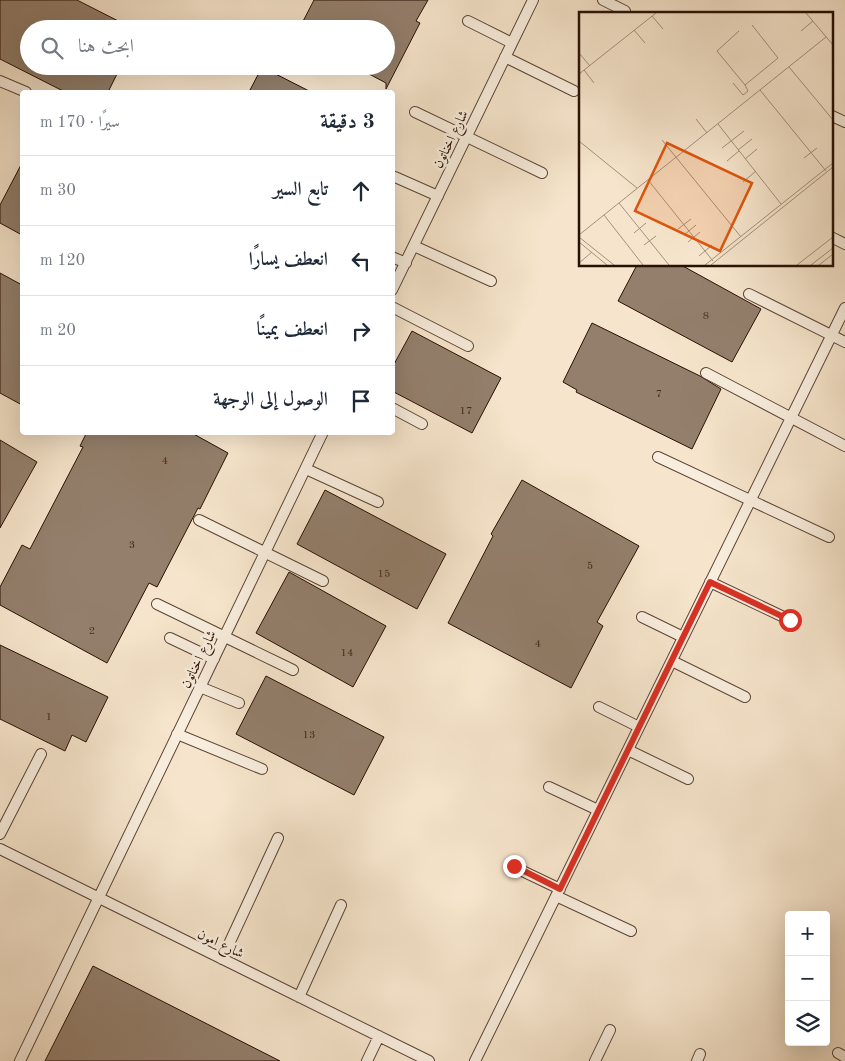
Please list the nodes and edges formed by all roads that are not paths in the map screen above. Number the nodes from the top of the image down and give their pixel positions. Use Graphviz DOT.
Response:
graph roads {
  1 [pos="533,0"];
  2 [pos="603,0"];
  3 [pos="625,11"];
  4 [pos="468,21"];
  5 [pos="512,43"];
  6 [pos="505,58"];
  7 [pos="0,80"];
  8 [pos="22,90"];
  9 [pos="574,91"];
  10 [pos="415,112"];
  11 [pos="832,116"];
  12 [pos="845,122"];
  13 [pos="467,136"];
  14 [pos="542,173"];
  15 [pos="395,177"];
  16 [pos="438,196"];
  17 [pos="832,238"];
  18 [pos="845,244"];
  19 [pos="414,246"];
  20 [pos="395,258"];
  21 [pos="406,263"];
  22 [pos="491,282"];
  23 [pos="395,284"];
  24 [pos="748,294"];
  25 [pos="845,308"];
  26 [pos="395,309"];
  27 [pos="841,325"];
  28 [pos="832,336"];
  29 [pos="845,342"];
  30 [pos="468,346"];
  31 [pos="706,373"];
  32 [pos="395,410"];
  33 [pos="791,418"];
  34 [pos="422,424"];
  35 [pos="323,435"];
  36 [pos="845,446"];
  37 [pos="658,456"];
  38 [pos="306,469"];
  39 [pos="750,500"];
  40 [pos="378,502"];
  41 [pos="199,520"];
  42 [pos="829,538"];
  43 [pos="265,552"];
  44 [pos="323,581"];
  45 [pos="710,582"];
  46 [pos="157,604"];
  47 [pos="642,617"];
  48 [pos="790,620"];
  49 [pos="684,636"];
  50 [pos="224,637"];
  51 [pos="170,638"];
  52 [pos="214,659"];
  53 [pos="672,661"];
  54 [pos="293,670"];
  55 [pos="200,686"];
  56 [pos="745,697"];
  57 [pos="239,703"];
  58 [pos="599,707"];
  59 [pos="639,727"];
  60 [pos="177,734"];
  61 [pos="628,750"];
  62 [pos="41,754"];
  63 [pos="262,769"];
  64 [pos="688,779"];
  65 [pos="550,787"];
  66 [pos="598,810"];
  67 [pos="0,834"];
  68 [pos="278,838"];
  69 [pos="0,849"];
  70 [pos="514,866"];
  71 [pos="558,892"];
  72 [pos="98,897"];
  73 [pos="341,905"];
  74 [pos="630,931"];
  75 [pos="222,959"];
  76 [pos="299,997"];
  77 [pos="610,1030"];
  78 [pos="379,1036"];
  79 [pos="20,1061"];
  80 [pos="367,1061"];
  81 [pos="429,1061"];
  82 [pos="475,1061"];
  83 [pos="595,1061"];
  1 -- 5 [label="lane, شارع اخناتون"];
  2 -- 3 [label="lane"];
  4 -- 5 [label="lane"];
  5 -- 6 [label="lane, شارع اخناتون"];
  6 -- 9 [label="lane"];
  6 -- 13 [label="lane, شارع اخناتون"];
  7 -- 8 [label="lane"];
  10 -- 13 [label="lane"];
  11 -- 12 [label="lane"];
  13 -- 14 [label="lane"];
  13 -- 16 [label="lane, شارع اخناتون"];
  15 -- 16 [label="lane"];
  16 -- 19 [label="lane, شارع اخناتون"];
  17 -- 18 [label="lane"];
  19 -- 21 [label="lane, شارع اخناتون"];
  19 -- 22 [label="lane"];
  20 -- 21 [label="lane"];
  21 -- 23 [label="lane, شارع اخناتون"];
  24 -- 28 [label="lane"];
  25 -- 27 [label="lane"];
  26 -- 30 [label="lane"];
  27 -- 28 [label="lane"];
  28 -- 29 [label="lane"];
  28 -- 33 [label="lane"];
  31 -- 33 [label="lane"];
  32 -- 34 [label="lane"];
  33 -- 36 [label="lane"];
  33 -- 39 [label="lane"];
  35 -- 38 [label="lane, شارع اخناتون"];
  37 -- 39 [label="lane"];
  38 -- 40 [label="lane"];
  38 -- 43 [label="lane, شارع اخناتون"];
  39 -- 42 [label="lane"];
  39 -- 45 [label="lane"];
  41 -- 43 [label="lane"];
  43 -- 44 [label="lane"];
  43 -- 50 [label="lane, شارع اخناتون"];
  45 -- 48 [label="lane"];
  45 -- 49 [label="lane"];
  46 -- 50 [label="lane"];
  47 -- 49 [label="lane"];
  49 -- 53 [label="lane"];
  50 -- 52 [label="lane, شارع اخناتون"];
  50 -- 54 [label="lane"];
  51 -- 52 [label="lane"];
  52 -- 55 [label="lane, شارع اخناتون"];
  53 -- 56 [label="lane"];
  53 -- 59 [label="lane"];
  55 -- 57 [label="lane"];
  55 -- 60 [label="lane, شارع اخناتون"];
  58 -- 59 [label="lane"];
  59 -- 61 [label="lane"];
  60 -- 63 [label="lane"];
  60 -- 72 [label="lane, شارع اخناتون"];
  61 -- 64 [label="lane"];
  61 -- 66 [label="lane"];
  62 -- 67 [label="lane"];
  65 -- 66 [label="lane"];
  66 -- 71 [label="lane"];
  68 -- 75 [label="lane"];
  69 -- 72 [label="lane, شارع امون"];
  70 -- 71 [label="lane"];
  71 -- 74 [label="lane"];
  71 -- 82 [label="lane"];
  72 -- 75 [label="lane, شارع امون"];
  72 -- 79 [label="lane, شارع اخناتون"];
  73 -- 76 [label="lane"];
  75 -- 76 [label="lane, شارع امون"];
  76 -- 78 [label="lane, شارع امون"];
  77 -- 83 [label="lane"];
  78 -- 80 [label="lane"];
  78 -- 81 [label="lane, شارع امون"];
}
